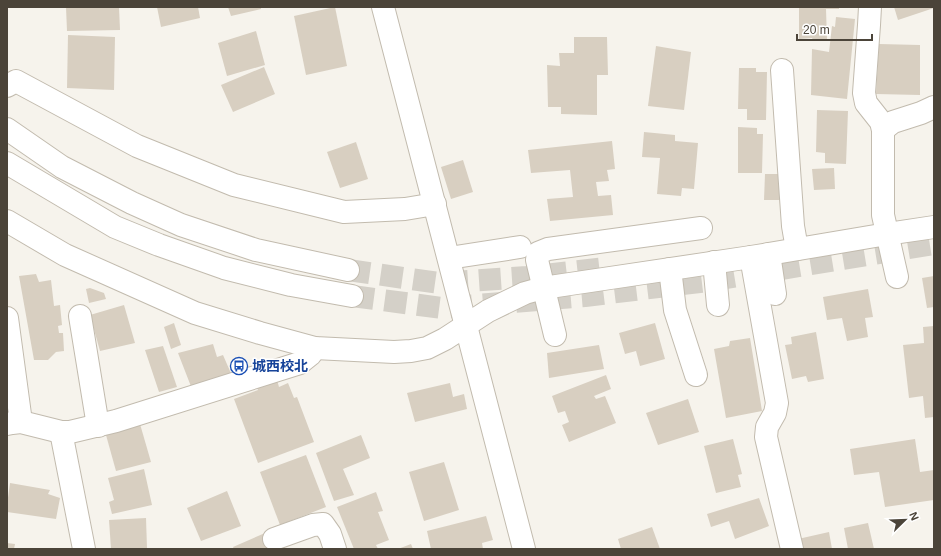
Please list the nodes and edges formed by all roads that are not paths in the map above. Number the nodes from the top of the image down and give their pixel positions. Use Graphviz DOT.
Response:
graph roads {
  1 [pos="383,7"];
  2 [pos="870,7"];
  3 [pos="782,70"];
  4 [pos="7,86"];
  5 [pos="934,106"];
  6 [pos="7,129"];
  7 [pos="883,130"];
  8 [pos="7,163"];
  9 [pos="435,204"];
  10 [pos="7,221"];
  11 [pos="934,227"];
  12 [pos="701,228"];
  13 [pos="888,234"];
  14 [pos="520,247"];
  15 [pos="796,249"];
  16 [pos="760,255"];
  17 [pos="449,258"];
  18 [pos="714,262"];
  19 [pos="670,269"];
  20 [pos="348,270"];
  21 [pos="897,277"];
  22 [pos="543,288"];
  23 [pos="775,294"];
  24 [pos="352,296"];
  25 [pos="718,305"];
  26 [pos="80,316"];
  27 [pos="7,318"];
  28 [pos="466,325"];
  29 [pos="555,335"];
  30 [pos="315,348"];
  31 [pos="696,375"];
  32 [pos="14,423"];
  33 [pos="98,426"];
  34 [pos="61,432"];
  35 [pos="274,538"];
  36 [pos="84,549"];
  37 [pos="335,549"];
  38 [pos="524,549"];
  39 [pos="792,549"];
  1 -- 9 [label="street"];
  2 -- 7 [label="street"];
  3 -- 15 [label="street"];
  4 -- 9 [label="street"];
  5 -- 7 [label="street"];
  6 -- 20 [label="street"];
  7 -- 13 [label="street"];
  8 -- 24 [label="street"];
  9 -- 17 [label="street"];
  10 -- 30 [label="street"];
  11 -- 13 [label="street"];
  12 -- 22 [label="street"];
  13 -- 15 [label="street"];
  13 -- 21 [label="street"];
  14 -- 17 [label="street"];
  15 -- 16 [label="street"];
  16 -- 18 [label="street"];
  16 -- 23 [label="street"];
  16 -- 39 [label="street"];
  17 -- 28 [label="street"];
  18 -- 19 [label="street"];
  18 -- 25 [label="street"];
  19 -- 22 [label="street"];
  19 -- 31 [label="street"];
  22 -- 28 [label="street"];
  22 -- 29 [label="street"];
  26 -- 33 [label="street"];
  27 -- 32 [label="street"];
  28 -- 30 [label="street"];
  28 -- 38 [label="street"];
  30 -- 33 [label="street"];
  32 -- 34 [label="street"];
  33 -- 34 [label="street"];
  34 -- 36 [label="street"];
  35 -- 37 [label="street"];
}
